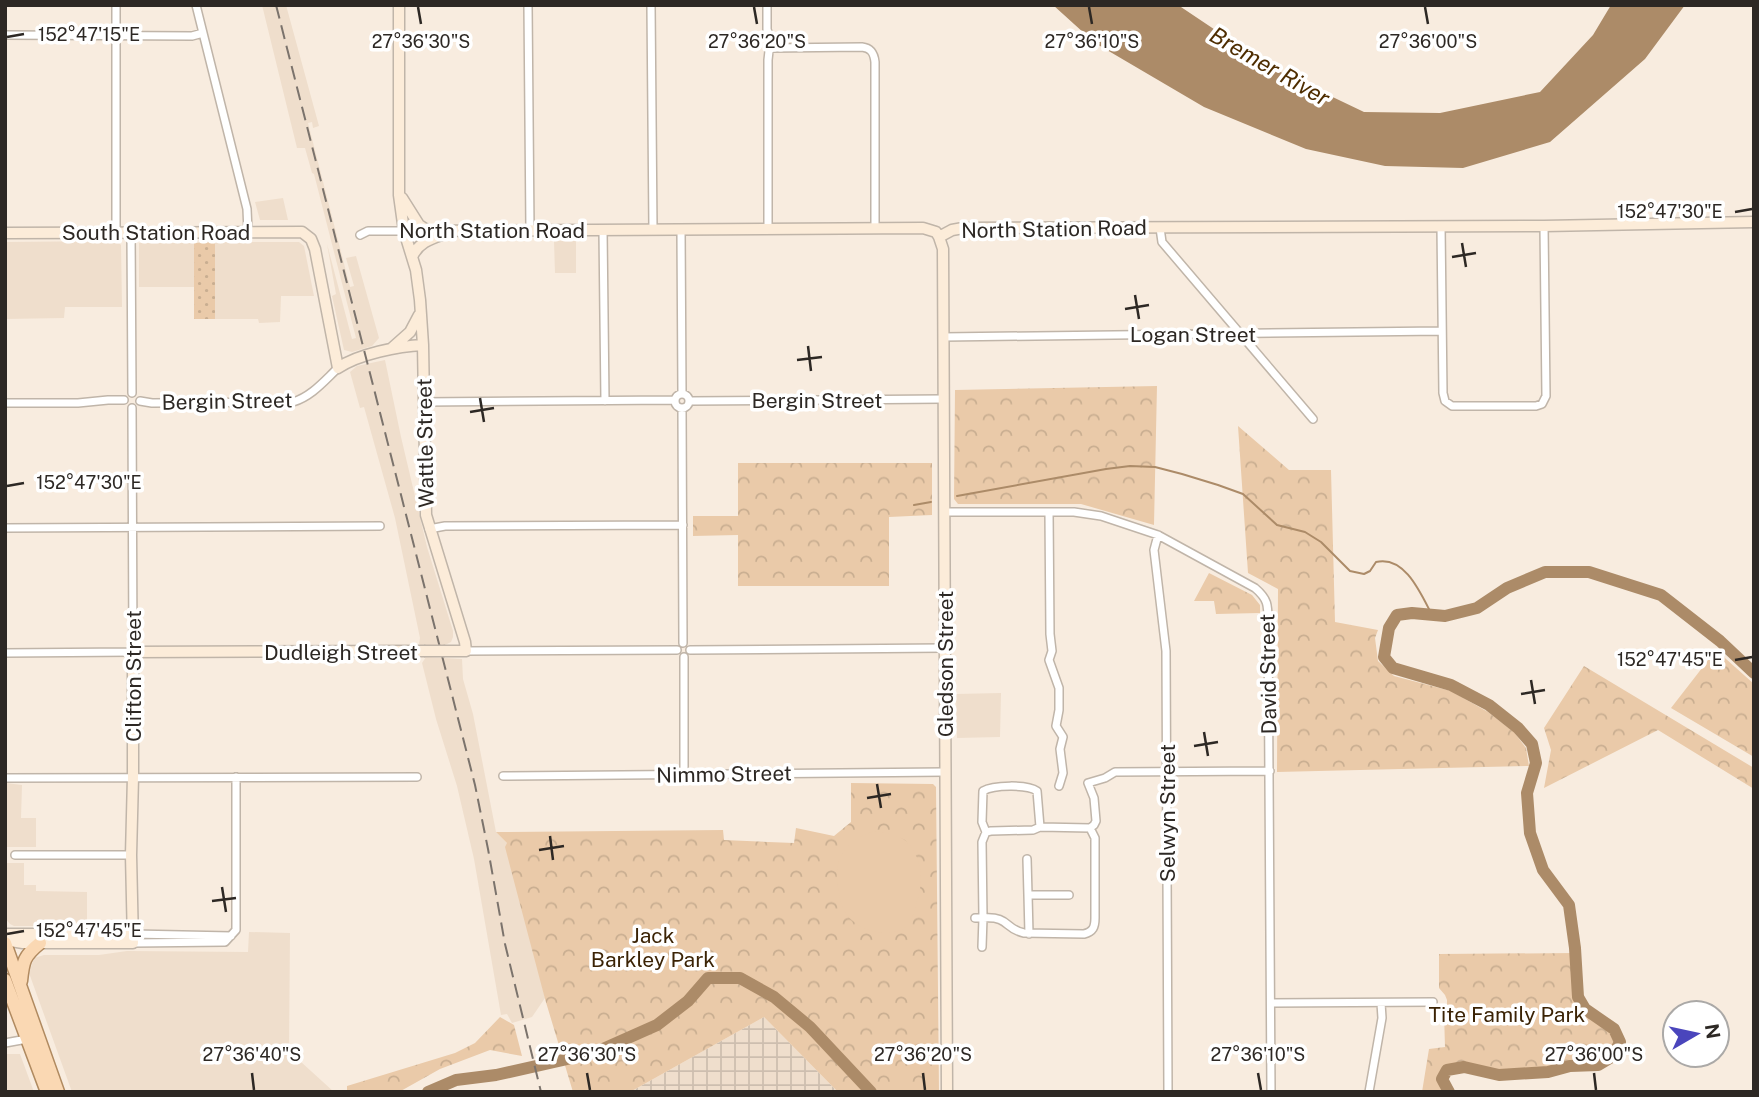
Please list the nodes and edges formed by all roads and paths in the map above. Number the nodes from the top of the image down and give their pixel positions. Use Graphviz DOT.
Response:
graph roads {
  1 [pos="116,5"];
  2 [pos="196,5"];
  3 [pos="398,5"];
  4 [pos="528,5"];
  5 [pos="651,5"];
  6 [pos="767,5"];
  7 [pos="203,33"];
  8 [pos="5,36"];
  9 [pos="116,36"];
  10 [pos="772,48"];
  11 [pos="400,195"];
  12 [pos="1754,222"];
  13 [pos="1441,226"];
  14 [pos="1544,226"];
  15 [pos="875,228"];
  16 [pos="1160,228"];
  17 [pos="681,229"];
  18 [pos="768,229"];
  19 [pos="530,230"];
  20 [pos="604,230"];
  21 [pos="653,230"];
  22 [pos="404,231"];
  23 [pos="428,231"];
  24 [pos="453,231"];
  25 [pos="116,232"];
  26 [pos="131,232"];
  27 [pos="248,232"];
  28 [pos="5,233"];
  29 [pos="360,235"];
  30 [pos="939,237"];
  31 [pos="412,257"];
  32 [pos="421,309"];
  33 [pos="1442,331"];
  34 [pos="1240,334"];
  35 [pos="944,337"];
  36 [pos="423,345"];
  37 [pos="390,350"];
  38 [pos="338,368"];
  39 [pos="132,393"];
  40 [pos="682,393"];
  41 [pos="943,399"];
  42 [pos="124,400"];
  43 [pos="675,400"];
  44 [pos="140,401"];
  45 [pos="605,401"];
  46 [pos="690,401"];
  47 [pos="424,402"];
  48 [pos="5,403"];
  49 [pos="132,408"];
  50 [pos="682,409"];
  51 [pos="1314,419"];
  52 [pos="944,512"];
  53 [pos="1049,512"];
  54 [pos="682,525"];
  55 [pos="380,526"];
  56 [pos="132,527"];
  57 [pos="5,528"];
  58 [pos="429,529"];
  59 [pos="1158,535"];
  60 [pos="684,643"];
  61 [pos="944,648"];
  62 [pos="677,650"];
  63 [pos="690,650"];
  64 [pos="466,651"];
  65 [pos="133,652"];
  66 [pos="5,653"];
  67 [pos="684,657"];
  68 [pos="1270,771"];
  69 [pos="946,772"];
  70 [pos="1166,772"];
  71 [pos="684,775"];
  72 [pos="503,776"];
  73 [pos="133,777"];
  74 [pos="236,777"];
  75 [pos="416,777"];
  76 [pos="5,778"];
  77 [pos="1059,786"];
  78 [pos="1040,827"];
  79 [pos="1090,828"];
  80 [pos="986,832"];
  81 [pos="15,855"];
  82 [pos="131,855"];
  83 [pos="1027,859"];
  84 [pos="1028,895"];
  85 [pos="1069,895"];
  86 [pos="979,918"];
  87 [pos="1028,934"];
  88 [pos="5,939"];
  89 [pos="132,939"];
  90 [pos="40,943"];
  91 [pos="982,947"];
  92 [pos="5,980"];
  93 [pos="21,986"];
  94 [pos="1433,1002"];
  95 [pos="1271,1003"];
  96 [pos="1381,1003"];
  97 [pos="27,1039"];
  98 [pos="5,1043"];
  99 [pos="47,1092"];
  100 [pos="58,1092"];
  101 [pos="947,1092"];
  102 [pos="1168,1092"];
  103 [pos="1271,1092"];
  104 [pos="1369,1092"];
  1 -- 9 [label="street"];
  2 -- 7 [label="street"];
  3 -- 11 [label="street, Wattle Street"];
  4 -- 19 [label="street"];
  5 -- 21 [label="street"];
  6 -- 10 [label="street"];
  7 -- 9 [label="street"];
  7 -- 27 [label="street"];
  8 -- 9 [label="street"];
  9 -- 25 [label="street"];
  10 -- 15 [label="street"];
  10 -- 18 [label="street"];
  11 -- 22 [label="street, Wattle Street"];
  11 -- 23 [label="street"];
  12 -- 14 [label="street, North Station Road"];
  13 -- 14 [label="street, North Station Road"];
  13 -- 16 [label="street, North Station Road"];
  13 -- 33 [label="street"];
  14 -- 33 [label="street"];
  15 -- 18 [label="street, North Station Road"];
  15 -- 30 [label="street, North Station Road"];
  16 -- 30 [label="street, North Station Road"];
  16 -- 34 [label="street"];
  17 -- 18 [label="street, North Station Road"];
  17 -- 21 [label="street, North Station Road"];
  17 -- 40 [label="street"];
  19 -- 20 [label="street, North Station Road"];
  19 -- 24 [label="street, North Station Road"];
  20 -- 21 [label="street, North Station Road"];
  20 -- 45 [label="street"];
  22 -- 23 [label="street, North Station Road"];
  22 -- 29 [label="street, North Station Road"];
  22 -- 31 [label="street, Wattle Street"];
  23 -- 24 [label="street, North Station Road"];
  24 -- 31 [label="street"];
  25 -- 26 [label="street, South Station Road"];
  25 -- 28 [label="street, South Station Road"];
  26 -- 27 [label="street, South Station Road"];
  26 -- 39 [label="street"];
  27 -- 38 [label="street, South Station Road"];
  30 -- 35 [label="street, Gledson Street"];
  31 -- 32 [label="street, Wattle Street"];
  32 -- 36 [label="street, Wattle Street"];
  32 -- 37 [label="street"];
  33 -- 34 [label="street, Logan Street"];
  34 -- 35 [label="street, Logan Street"];
  34 -- 51 [label="street"];
  35 -- 41 [label="street, Gledson Street"];
  36 -- 37 [label="street, Bergin Street"];
  36 -- 47 [label="street, Wattle Street"];
  37 -- 38 [label="street, Bergin Street"];
  38 -- 44 [label="street, Bergin Street"];
  39 -- 42 [label="street"];
  39 -- 44 [label="street"];
  40 -- 43 [label="street"];
  40 -- 46 [label="street"];
  41 -- 46 [label="street, Bergin Street"];
  41 -- 52 [label="street, Gledson Street"];
  42 -- 48 [label="street"];
  42 -- 49 [label="street"];
  43 -- 45 [label="street"];
  43 -- 50 [label="street"];
  44 -- 49 [label="street"];
  45 -- 47 [label="street"];
  46 -- 50 [label="street"];
  47 -- 58 [label="street, Wattle Street"];
  49 -- 56 [label="street, Clifton Street"];
  50 -- 54 [label="street"];
  52 -- 53 [label="street, David Street"];
  52 -- 61 [label="street, Gledson Street"];
  53 -- 59 [label="street, David Street"];
  53 -- 77 [label="street"];
  54 -- 58 [label="street"];
  54 -- 60 [label="street"];
  55 -- 56 [label="street"];
  56 -- 57 [label="street"];
  56 -- 65 [label="street, Clifton Street"];
  58 -- 64 [label="street, Wattle Street"];
  59 -- 68 [label="street, David Street"];
  59 -- 70 [label="street, Selwyn Street"];
  60 -- 62 [label="street"];
  60 -- 63 [label="street"];
  61 -- 63 [label="street"];
  61 -- 69 [label="street, Gledson Street"];
  62 -- 64 [label="street, Dudleigh Street"];
  62 -- 67 [label="street"];
  63 -- 67 [label="street"];
  64 -- 65 [label="street, Dudleigh Street, bridge"];
  65 -- 66 [label="street, Dudleigh Street"];
  65 -- 73 [label="street, Clifton Street"];
  67 -- 71 [label="street"];
  68 -- 70 [label="street"];
  68 -- 95 [label="street, David Street"];
  69 -- 71 [label="street, Nimmo Street"];
  69 -- 101 [label="street, Gledson Street"];
  70 -- 79 [label="street"];
  70 -- 102 [label="street, Selwyn Street"];
  71 -- 72 [label="street, Nimmo Street"];
  73 -- 74 [label="street"];
  73 -- 76 [label="street"];
  73 -- 82 [label="street, Clifton Street"];
  74 -- 75 [label="street"];
  74 -- 89 [label="street"];
  78 -- 79 [label="street"];
  78 -- 80 [label="street"];
  78 -- 80 [label="street"];
  79 -- 87 [label="street"];
  80 -- 86 [label="street"];
  81 -- 82 [label="street"];
  82 -- 89 [label="street, Clifton Street"];
  83 -- 84 [label="street"];
  84 -- 85 [label="street"];
  84 -- 87 [label="street"];
  86 -- 87 [label="street"];
  86 -- 91 [label="street"];
  88 -- 89 [label="street"];
  88 -- 90 [label="street"];
  88 -- 93 [label="main road"];
  89 -- 90 [label="street"];
  90 -- 93 [label="main road"];
  92 -- 97 [label="main road"];
  93 -- 100 [label="main road"];
  94 -- 96 [label="street"];
  95 -- 96 [label="street"];
  95 -- 103 [label="street, David Street"];
  96 -- 104 [label="street"];
  97 -- 98 [label="street"];
  97 -- 99 [label="main road"];
}
